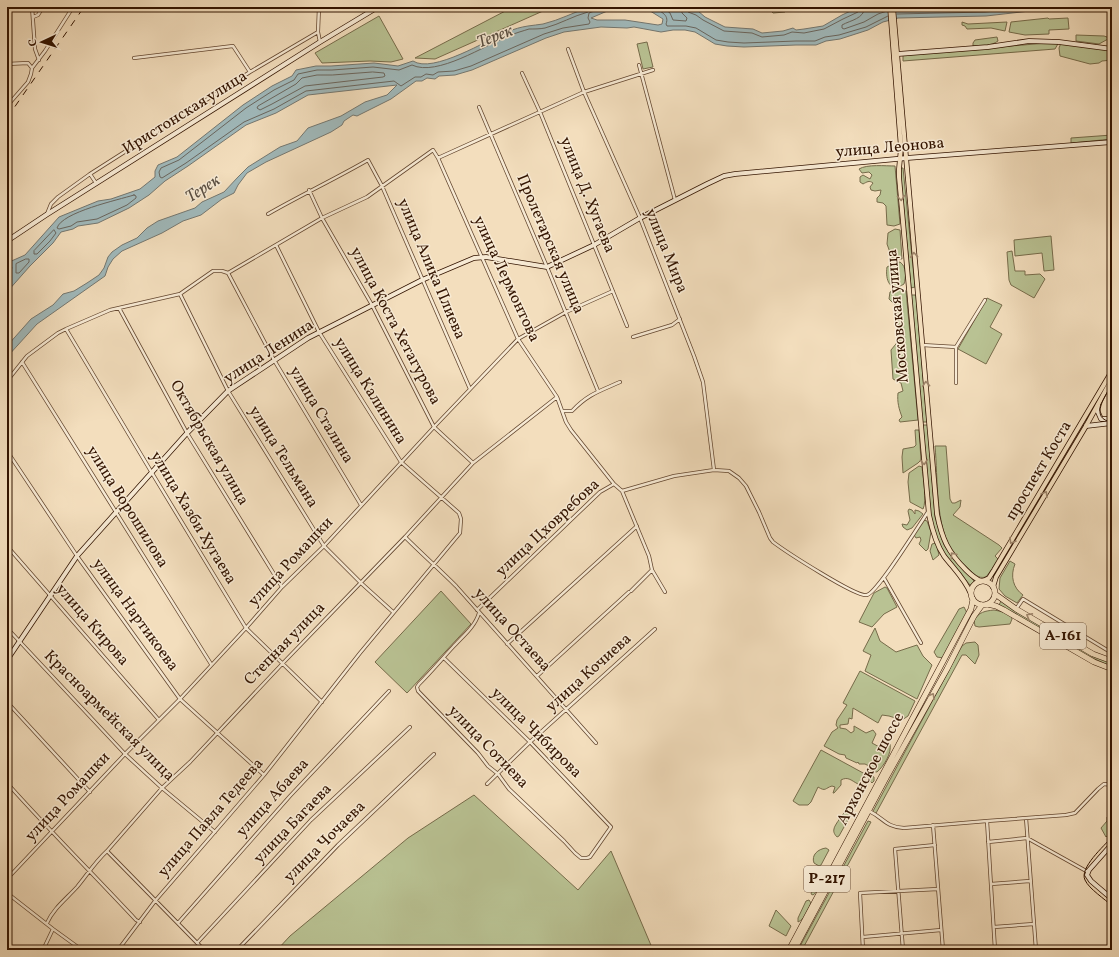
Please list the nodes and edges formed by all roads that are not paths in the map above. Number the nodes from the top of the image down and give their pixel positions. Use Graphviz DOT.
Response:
graph roads {
  1 [pos="32,7"];
  2 [pos="43,7"];
  3 [pos="73,7"];
  4 [pos="319,7"];
  5 [pos="378,7"];
  6 [pos="892,7"];
  7 [pos="33,17"];
  8 [pos="893,24"];
  9 [pos="318,32"];
  10 [pos="320,42"];
  11 [pos="568,49"];
  12 [pos="1112,49"];
  13 [pos="898,54"];
  14 [pos="134,58"];
  15 [pos="39,60"];
  16 [pos="7,64"];
  17 [pos="639,65"];
  18 [pos="32,68"];
  19 [pos="653,70"];
  20 [pos="250,72"];
  21 [pos="522,73"];
  22 [pos="641,73"];
  23 [pos="584,92"];
  24 [pos="7,101"];
  25 [pos="13,101"];
  26 [pos="7,106"];
  27 [pos="479,107"];
  28 [pos="540,112"];
  29 [pos="490,134"];
  30 [pos="1112,142"];
  31 [pos="438,158"];
  32 [pos="907,158"];
  33 [pos="899,159"];
  34 [pos="90,174"];
  35 [pos="96,183"];
  36 [pos="382,186"];
  37 [pos="309,190"];
  38 [pos="674,201"];
  39 [pos="268,214"];
  40 [pos="46,215"];
  41 [pos="322,218"];
  42 [pos="640,218"];
  43 [pos="7,241"];
  44 [pos="594,245"];
  45 [pos="276,246"];
  46 [pos="481,257"];
  47 [pos="547,267"];
  48 [pos="228,273"];
  49 [pos="422,280"];
  50 [pos="614,291"];
  51 [pos="180,294"];
  52 [pos="985,300"];
  53 [pos="372,305"];
  54 [pos="119,308"];
  55 [pos="566,312"];
  56 [pos="680,319"];
  57 [pos="627,326"];
  58 [pos="66,329"];
  59 [pos="320,332"];
  60 [pos="633,336"];
  61 [pos="518,340"];
  62 [pos="922,346"];
  63 [pos="956,347"];
  64 [pos="274,360"];
  65 [pos="22,362"];
  66 [pos="1112,371"];
  67 [pos="1112,379"];
  68 [pos="7,381"];
  69 [pos="620,382"];
  70 [pos="956,383"];
  71 [pos="470,389"];
  72 [pos="228,392"];
  73 [pos="598,392"];
  74 [pos="557,397"];
  75 [pos="1099,401"];
  76 [pos="562,411"];
  77 [pos="1112,420"];
  78 [pos="1112,423"];
  79 [pos="1086,426"];
  80 [pos="434,427"];
  81 [pos="187,433"];
  82 [pos="7,451"];
  83 [pos="401,462"];
  84 [pos="473,463"];
  85 [pos="714,470"];
  86 [pos="152,473"];
  87 [pos="614,484"];
  88 [pos="622,491"];
  89 [pos="441,498"];
  90 [pos="361,505"];
  91 [pos="116,511"];
  92 [pos="929,511"];
  93 [pos="637,526"];
  94 [pos="460,533"];
  95 [pos="405,537"];
  96 [pos="7,546"];
  97 [pos="324,546"];
  98 [pos="77,556"];
  99 [pos="434,564"];
  100 [pos="652,570"];
  101 [pos="884,578"];
  102 [pos="982,581"];
  103 [pos="360,583"];
  104 [pos="282,586"];
  105 [pos="993,587"];
  106 [pos="665,592"];
  107 [pos="995,594"];
  108 [pos="50,595"];
  109 [pos="972,596"];
  110 [pos="985,605"];
  111 [pos="1016,609"];
  112 [pos="477,610"];
  113 [pos="393,612"];
  114 [pos="480,613"];
  115 [pos="7,628"];
  116 [pos="246,628"];
  117 [pos="655,629"];
  118 [pos="19,642"];
  119 [pos="920,643"];
  120 [pos="507,644"];
  121 [pos="1112,653"];
  122 [pos="444,658"];
  123 [pos="7,660"];
  124 [pos="1112,662"];
  125 [pos="283,663"];
  126 [pos="211,664"];
  127 [pos="1112,669"];
  128 [pos="537,676"];
  129 [pos="389,691"];
  130 [pos="180,699"];
  131 [pos="7,702"];
  132 [pos="322,702"];
  133 [pos="567,710"];
  134 [pos="159,720"];
  135 [pos="410,726"];
  136 [pos="217,733"];
  137 [pos="530,742"];
  138 [pos="596,743"];
  139 [pos="125,754"];
  140 [pos="434,754"];
  141 [pos="498,774"];
  142 [pos="264,775"];
  143 [pos="7,783"];
  144 [pos="488,784"];
  145 [pos="1112,785"];
  146 [pos="162,788"];
  147 [pos="90,792"];
  148 [pos="867,810"];
  149 [pos="1026,818"];
  150 [pos="987,820"];
  151 [pos="933,825"];
  152 [pos="611,827"];
  153 [pos="215,832"];
  154 [pos="52,833"];
  155 [pos="1027,838"];
  156 [pos="988,842"];
  157 [pos="1112,844"];
  158 [pos="935,845"];
  159 [pos="107,851"];
  160 [pos="90,871"];
  161 [pos="1088,872"];
  162 [pos="7,879"];
  163 [pos="1030,881"];
  164 [pos="991,884"];
  165 [pos="938,889"];
  166 [pos="898,890"];
  167 [pos="7,893"];
  168 [pos="1112,899"];
  169 [pos="155,901"];
  170 [pos="140,922"];
  171 [pos="47,923"];
  172 [pos="178,923"];
  173 [pos="1034,924"];
  174 [pos="994,927"];
  175 [pos="53,930"];
  176 [pos="941,930"];
  177 [pos="902,933"];
  178 [pos="862,936"];
  179 [pos="197,943"];
  180 [pos="43,950"];
  181 [pos="82,950"];
  182 [pos="118,950"];
  183 [pos="204,950"];
  184 [pos="237,950"];
  185 [pos="789,950"];
  186 [pos="794,950"];
  187 [pos="863,950"];
  188 [pos="903,950"];
  189 [pos="943,950"];
  190 [pos="996,950"];
  191 [pos="1036,950"];
  1 -- 7 [label="street"];
  2 -- 7 [label="street"];
  3 -- 15 [label="street"];
  4 -- 9 [label="street"];
  5 -- 10 [label="street, Иристонская улица"];
  6 -- 8 [label="main road"];
  7 -- 15 [label="street"];
  8 -- 13 [label="main road, Московская улица"];
  8 -- 33 [label="main road, Московская улица"];
  9 -- 10 [label="street"];
  9 -- 20 [label="street"];
  10 -- 35 [label="street, Иристонская улица"];
  11 -- 23 [label="street, улица Мира"];
  12 -- 13 [label="street"];
  13 -- 32 [label="main road, Московская улица"];
  14 -- 20 [label="street"];
  15 -- 18 [label="street"];
  16 -- 18 [label="street"];
  17 -- 22 [label="street"];
  18 -- 25 [label="street"];
  19 -- 22 [label="street"];
  20 -- 34 [label="street"];
  21 -- 28 [label="street, улица Д. Хугаева"];
  22 -- 23 [label="street"];
  22 -- 38 [label="street"];
  23 -- 28 [label="street"];
  23 -- 42 [label="street, улица Мира"];
  24 -- 25 [label="street"];
  25 -- 26 [label="street"];
  27 -- 29 [label="street, Пролетарская улица"];
  28 -- 29 [label="street"];
  28 -- 44 [label="street, улица Д. Хугаева"];
  29 -- 31 [label="street"];
  29 -- 47 [label="street, Пролетарская улица"];
  30 -- 32 [label="street, улица Леонова"];
  31 -- 36 [label="street"];
  31 -- 46 [label="street, улица Лермонтова"];
  32 -- 33 [label="street, улица Леонова"];
  62 -- 32 [label="main road, Московская улица, one-way"];
  33 -- 38 [label="street, улица Леонова"];
  33 -- 92 [label="main road, Московская улица, one-way"];
  34 -- 35 [label="street"];
  34 -- 40 [label="street"];
  35 -- 40 [label="street, Иристонская улица"];
  36 -- 37 [label="street, улица Алика Плиева"];
  36 -- 41 [label="street"];
  36 -- 49 [label="street, улица Алика Плиева"];
  37 -- 39 [label="street"];
  37 -- 41 [label="street, улица Коста Хетагурова"];
  38 -- 42 [label="street, улица Леонова"];
  40 -- 43 [label="street, Иристонская улица"];
  41 -- 45 [label="street"];
  41 -- 53 [label="street, улица Коста Хетагурова"];
  42 -- 44 [label="street"];
  42 -- 56 [label="street, улица Мира"];
  44 -- 47 [label="street"];
  44 -- 50 [label="street, улица Д. Хугаева"];
  45 -- 48 [label="street"];
  45 -- 59 [label="street, улица Калинина"];
  46 -- 47 [label="street, улица Ленина"];
  46 -- 49 [label="street, улица Ленина"];
  46 -- 61 [label="street, улица Лермонтова"];
  47 -- 55 [label="street, Пролетарская улица"];
  48 -- 51 [label="street"];
  48 -- 64 [label="street, улица Сталина"];
  49 -- 53 [label="street, улица Ленина"];
  49 -- 71 [label="street, улица Алика Плиева"];
  50 -- 55 [label="street, улица Ромашки"];
  50 -- 57 [label="street, улица Д. Хугаева"];
  51 -- 54 [label="street"];
  51 -- 72 [label="street, улица Тельмана"];
  52 -- 63 [label="street"];
  53 -- 59 [label="street, улица Ленина"];
  53 -- 80 [label="street, улица Коста Хетагурова"];
  54 -- 58 [label="street"];
  54 -- 81 [label="street, Октябрьская улица"];
  55 -- 61 [label="street, улица Ромашки"];
  55 -- 73 [label="street, Пролетарская улица"];
  56 -- 60 [label="street"];
  56 -- 85 [label="street, улица Мира"];
  58 -- 65 [label="street"];
  58 -- 86 [label="street, улица Хазби Хугаева"];
  59 -- 64 [label="street, улица Ленина"];
  59 -- 83 [label="street, улица Калинина"];
  61 -- 71 [label="street, улица Ромашки"];
  61 -- 74 [label="street, улица Лермонтова"];
  62 -- 63 [label="street"];
  102 -- 62 [label="main road, Московская улица, one-way"];
  63 -- 70 [label="street"];
  64 -- 72 [label="street, улица Ленина"];
  64 -- 90 [label="street, улица Сталина"];
  65 -- 68 [label="street"];
  65 -- 91 [label="street, улица Ворошилова"];
  66 -- 102 [label="main road, проспект Коста, one-way"];
  67 -- 75 [label="main road, проспект Коста"];
  69 -- 73 [label="street"];
  71 -- 80 [label="street, улица Ромашки"];
  72 -- 81 [label="street, улица Ленина"];
  72 -- 97 [label="street, улица Тельмана"];
  73 -- 76 [label="street"];
  74 -- 76 [label="street, улица Лермонтова"];
  74 -- 84 [label="street, Степная улица"];
  75 -- 77 [label="street"];
  75 -- 79 [label="main road, проспект Коста"];
  76 -- 87 [label="street, улица Лермонтова"];
  78 -- 79 [label="street"];
  105 -- 79 [label="main road, проспект Коста, one-way"];
  80 -- 83 [label="street, улица Ромашки"];
  80 -- 84 [label="street, улица Коста Хетагурова"];
  81 -- 86 [label="street, улица Ленина"];
  81 -- 104 [label="street, Октябрьская улица"];
  82 -- 98 [label="street, улица Нартикоева"];
  83 -- 89 [label="street, улица Калинина"];
  83 -- 90 [label="street, улица Ромашки"];
  84 -- 89 [label="street, Степная улица"];
  85 -- 88 [label="street"];
  85 -- 101 [label="street"];
  86 -- 91 [label="street, улица Ленина"];
  86 -- 116 [label="street, улица Хазби Хугаева"];
  87 -- 88 [label="street, улица Цховребова"];
  87 -- 112 [label="street, улица Цховребова"];
  88 -- 93 [label="street"];
  89 -- 94 [label="street, улица Калинина"];
  89 -- 95 [label="street, Степная улица"];
  90 -- 97 [label="street, улица Ромашки"];
  91 -- 98 [label="street, улица Ленина"];
  91 -- 126 [label="street, улица Ворошилова"];
  92 -- 101 [label="street"];
  92 -- 109 [label="main road, Московская улица"];
  93 -- 100 [label="street"];
  93 -- 120 [label="street"];
  94 -- 99 [label="street, улица Павла Тедеева"];
  95 -- 99 [label="street, улица Остаева"];
  95 -- 103 [label="street, Степная улица"];
  96 -- 108 [label="street, улица Кирова"];
  97 -- 103 [label="street, улица Тельмана"];
  97 -- 104 [label="street, улица Ромашки"];
  98 -- 108 [label="street, улица Ленина"];
  98 -- 130 [label="street, улица Нартикоева"];
  99 -- 112 [label="street, улица Остаева"];
  99 -- 113 [label="street, улица Павла Тедеева"];
  100 -- 106 [label="street"];
  100 -- 128 [label="street"];
  101 -- 119 [label="street"];
  102 -- 105 [label="highway"];
  102 -- 109 [label="highway"];
  103 -- 113 [label="street, улица Тельмана"];
  103 -- 125 [label="street, Степная улица"];
  104 -- 116 [label="street, улица Ромашки"];
  105 -- 107 [label="highway"];
  107 -- 110 [label="highway"];
  107 -- 111 [label="highway, А-161"];
  108 -- 118 [label="street, улица Ленина"];
  108 -- 134 [label="street, улица Кирова"];
  109 -- 110 [label="highway"];
  109 -- 148 [label="highway, Архонское шоссе / Р-217"];
  110 -- 127 [label="highway, А-161"];
  148 -- 110 [label="highway, Архонское шоссе / Р-217, one-way"];
  111 -- 121 [label="street"];
  124 -- 111 [label="highway, А-161, one-way"];
  112 -- 114 [label="street, улица Остаева"];
  113 -- 132 [label="street, улица Павла Тедеева"];
  114 -- 120 [label="street, улица Остаева"];
  114 -- 122 [label="street, улица Сотиева"];
  115 -- 118 [label="street, Красноармейская улица"];
  116 -- 125 [label="street, улица Хазби Хугаева"];
  116 -- 126 [label="street, улица Ромашки"];
  117 -- 133 [label="street, улица Кочиева"];
  118 -- 123 [label="street, улица Ленина"];
  118 -- 139 [label="street, Красноармейская улица"];
  120 -- 128 [label="street, улица Остаева"];
  122 -- 137 [label="street, улица Чибирова"];
  122 -- 141 [label="street, улица Сотиева"];
  125 -- 132 [label="street, улица Хазби Хугаева"];
  125 -- 136 [label="street, Степная улица"];
  126 -- 130 [label="street, улица Ромашки"];
  128 -- 133 [label="street, улица Остаева"];
  129 -- 172 [label="street, улица Абаева"];
  130 -- 134 [label="street, улица Ромашки"];
  130 -- 136 [label="street, улица Нартикоева"];
  131 -- 147 [label="street"];
  132 -- 142 [label="street, улица Павла Тедеева"];
  133 -- 137 [label="street, улица Кочиева"];
  133 -- 138 [label="street, улица Остаева"];
  134 -- 139 [label="street, улица Ромашки"];
  135 -- 179 [label="street, улица Багаева"];
  136 -- 142 [label="street, улица Нартикоева"];
  136 -- 146 [label="street, Степная улица"];
  137 -- 141 [label="street, улица Кочиева"];
  137 -- 152 [label="street, улица Чибирова"];
  139 -- 146 [label="street, Красноармейская улица"];
  139 -- 147 [label="street, улица Ромашки"];
  140 -- 184 [label="street, улица Чочаева"];
  141 -- 144 [label="street, улица Кочиева"];
  141 -- 152 [label="street, улица Сотиева"];
  142 -- 153 [label="street, улица Павла Тедеева"];
  143 -- 154 [label="street"];
  145 -- 149 [label="street"];
  146 -- 153 [label="street, Красноармейская улица"];
  146 -- 159 [label="street, Степная улица"];
  147 -- 154 [label="street, улица Ромашки"];
  148 -- 151 [label="street"];
  148 -- 185 [label="highway, Архонское шоссе / Р-217"];
  148 -- 186 [label="highway, Архонское шоссе / Р-217"];
  149 -- 150 [label="street"];
  149 -- 155 [label="street"];
  150 -- 151 [label="street"];
  150 -- 156 [label="street"];
  151 -- 158 [label="street"];
  153 -- 169 [label="street, улица Павла Тедеева"];
  154 -- 160 [label="street"];
  154 -- 162 [label="street, улица Ромашки"];
  155 -- 156 [label="street"];
  155 -- 161 [label="street"];
  155 -- 163 [label="street"];
  156 -- 164 [label="street"];
  157 -- 161 [label="street"];
  158 -- 165 [label="street"];
  158 -- 166 [label="street"];
  159 -- 160 [label="street, Степная улица"];
  159 -- 169 [label="street"];
  160 -- 170 [label="street"];
  160 -- 171 [label="street, Степная улица"];
  161 -- 168 [label="street"];
  163 -- 164 [label="street"];
  163 -- 173 [label="street"];
  164 -- 174 [label="street"];
  165 -- 166 [label="street"];
  165 -- 176 [label="street"];
  166 -- 177 [label="street"];
  166 -- 178 [label="street"];
  167 -- 171 [label="street"];
  169 -- 170 [label="street, улица Павла Тедеева"];
  169 -- 172 [label="street"];
  170 -- 182 [label="street, улица Павла Тедеева"];
  171 -- 175 [label="street"];
  172 -- 179 [label="street"];
  173 -- 174 [label="street"];
  173 -- 191 [label="street"];
  174 -- 190 [label="street"];
  175 -- 180 [label="street"];
  175 -- 181 [label="street"];
  176 -- 177 [label="street"];
  176 -- 189 [label="street"];
  177 -- 178 [label="street"];
  177 -- 188 [label="street"];
  178 -- 187 [label="street"];
  179 -- 183 [label="street"];
}
